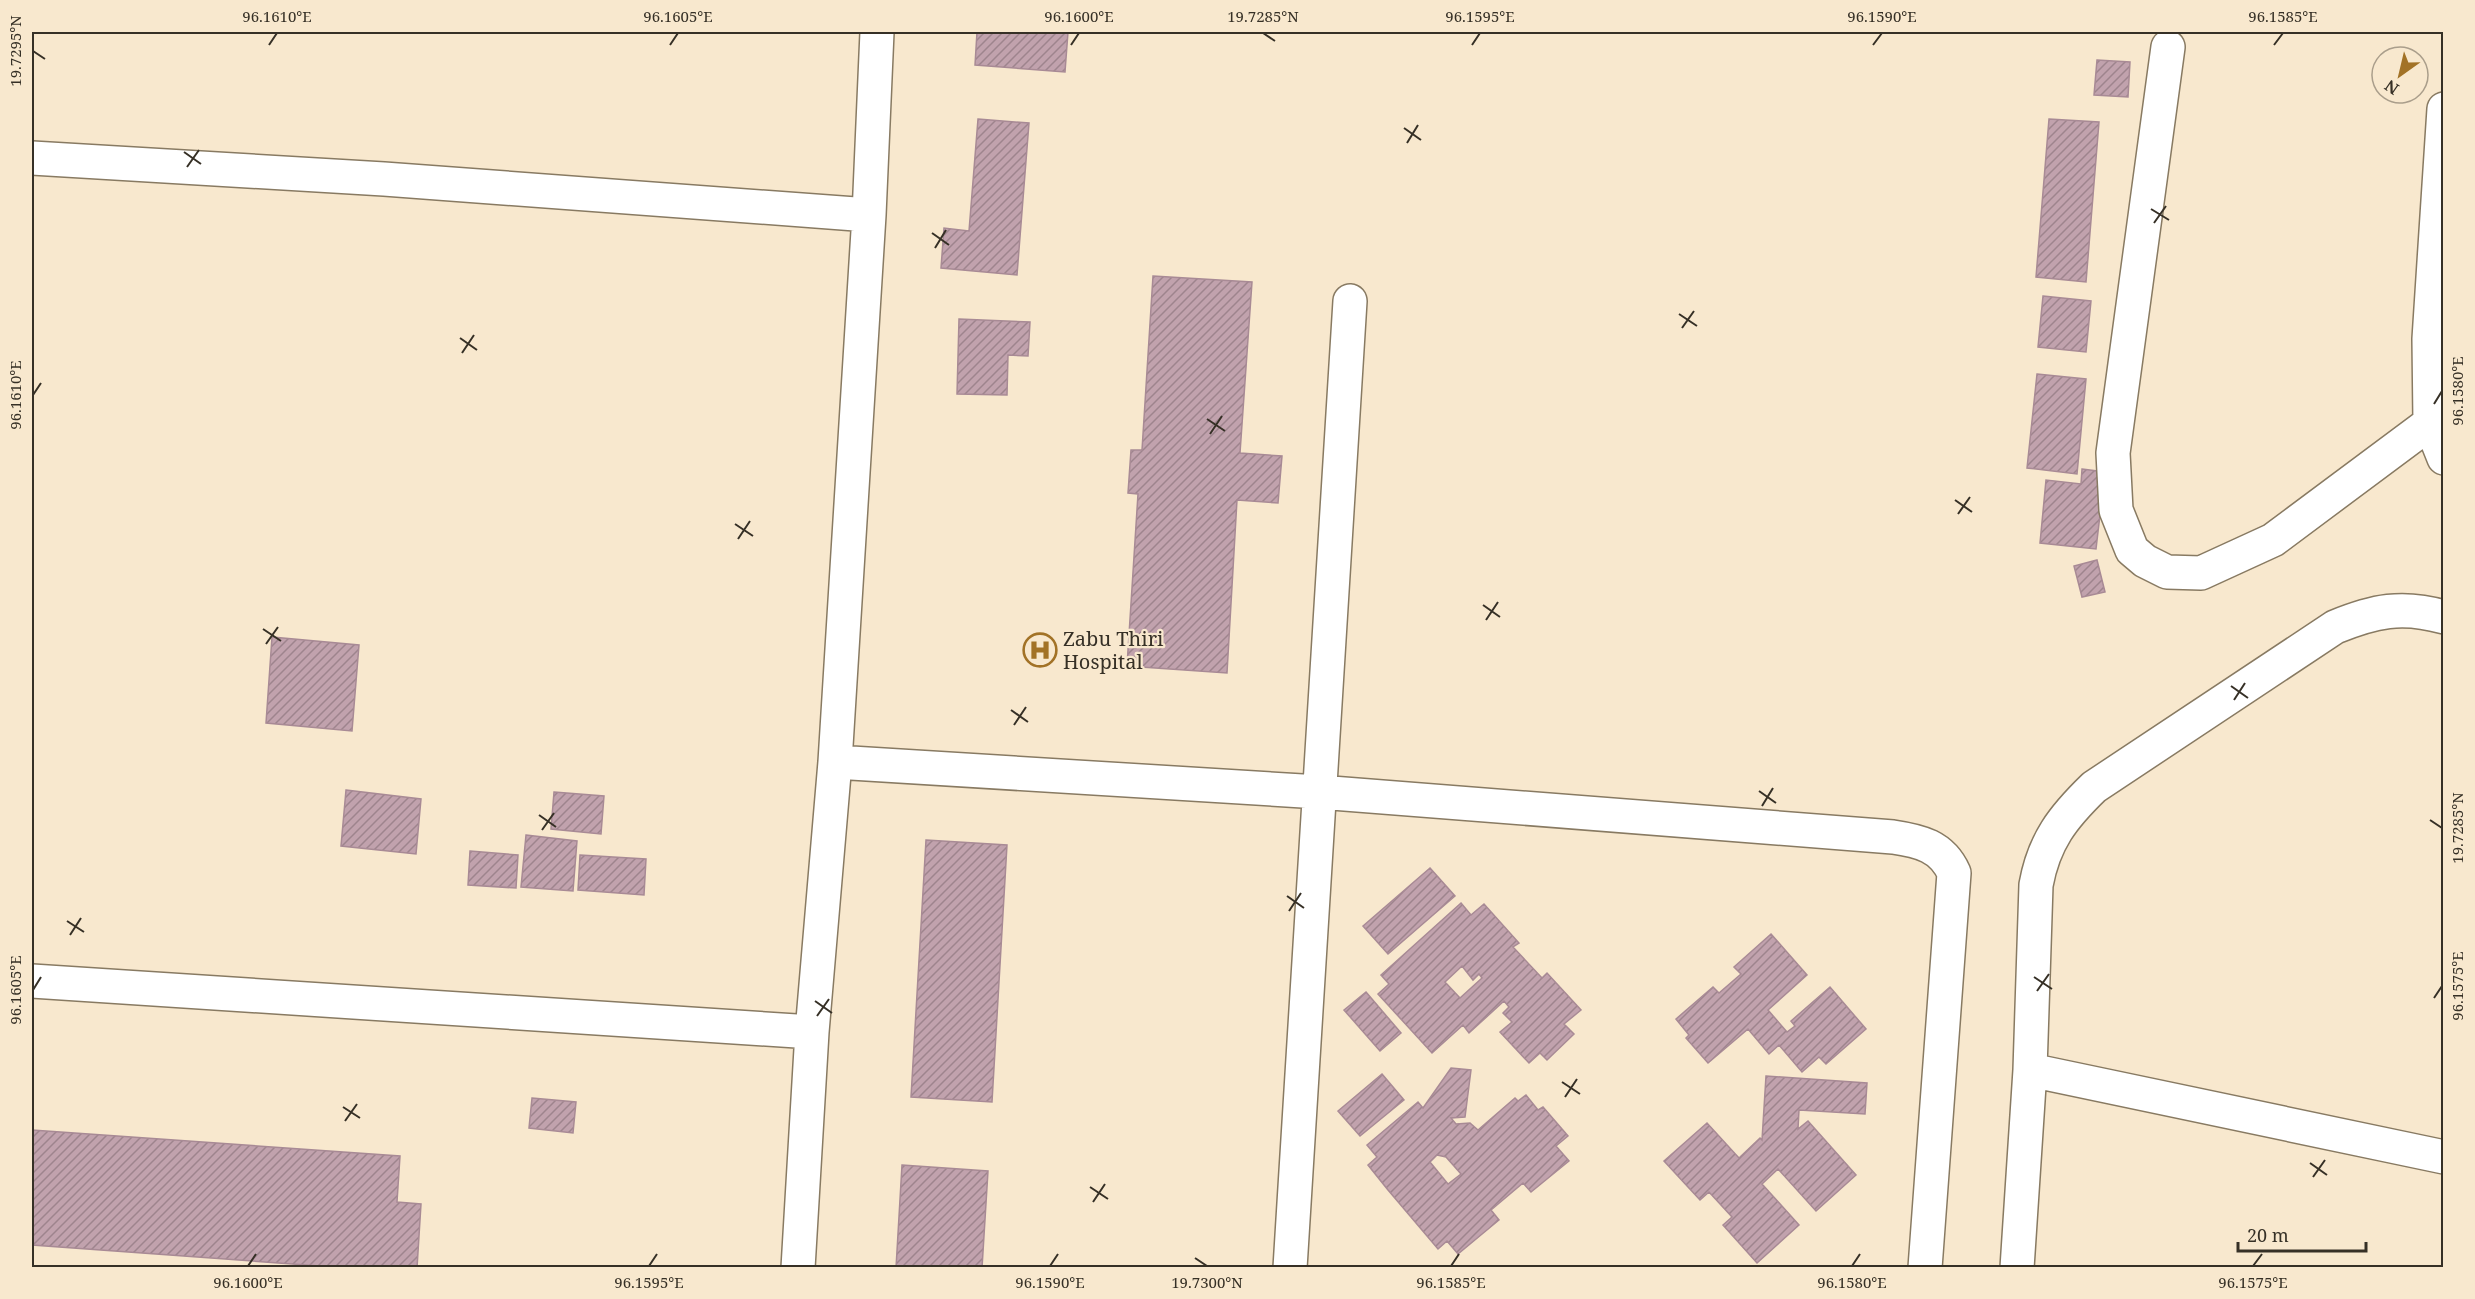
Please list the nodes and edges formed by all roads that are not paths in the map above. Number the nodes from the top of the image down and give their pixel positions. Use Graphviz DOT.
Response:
graph roads {
  1 [pos="877,32"];
  2 [pos="2168,47"];
  3 [pos="2444,109"];
  4 [pos="32,158"];
  5 [pos="869,215"];
  6 [pos="1350,301"];
  7 [pos="2430,423"];
  8 [pos="2444,458"];
  9 [pos="2444,617"];
  10 [pos="835,762"];
  11 [pos="1319,792"];
  12 [pos="32,981"];
  13 [pos="812,1032"];
  14 [pos="2030,1070"];
  15 [pos="2444,1157"];
  16 [pos="798,1268"];
  17 [pos="1290,1268"];
  18 [pos="1925,1268"];
  19 [pos="2017,1268"];
  1 -- 5 [label="street"];
  2 -- 7 [label="street"];
  3 -- 7 [label="street"];
  4 -- 5 [label="street"];
  5 -- 10 [label="street"];
  6 -- 11 [label="street"];
  7 -- 8 [label="street"];
  9 -- 14 [label="street"];
  10 -- 11 [label="street"];
  10 -- 13 [label="street"];
  11 -- 17 [label="street"];
  11 -- 18 [label="street"];
  12 -- 13 [label="street"];
  13 -- 16 [label="street"];
  14 -- 15 [label="street"];
  14 -- 19 [label="street"];
}
